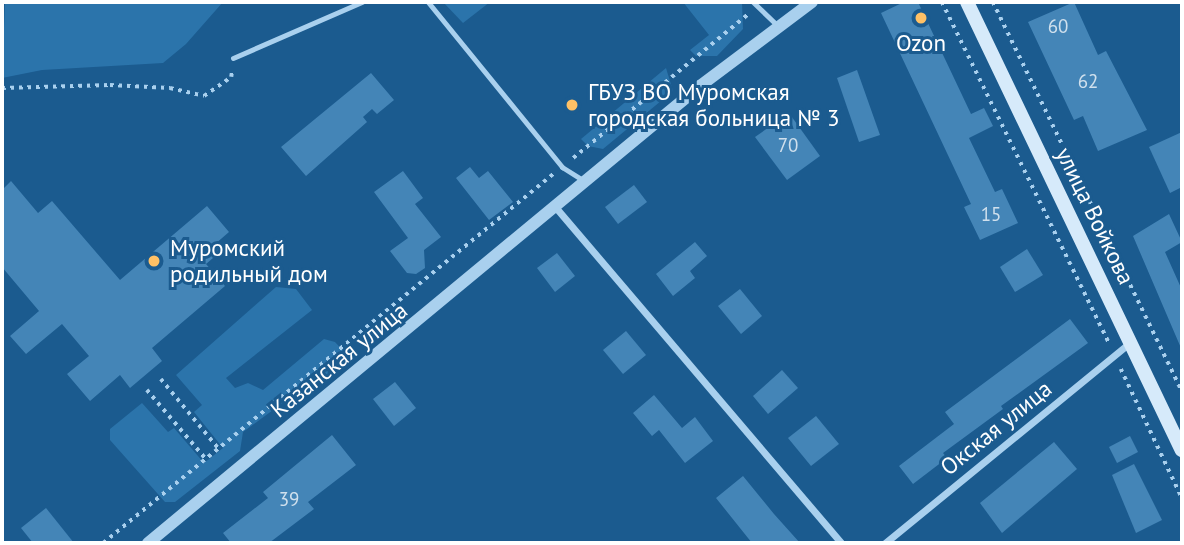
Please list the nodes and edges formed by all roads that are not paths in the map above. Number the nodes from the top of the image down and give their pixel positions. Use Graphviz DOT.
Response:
graph roads {
  1 [pos="362,2"];
  2 [pos="428,2"];
  3 [pos="812,2"];
  4 [pos="967,2"];
  5 [pos="755,4"];
  6 [pos="778,26"];
  7 [pos="233,58"];
  8 [pos="587,183"];
  9 [pos="557,209"];
  10 [pos="1131,342"];
  11 [pos="1182,450"];
  12 [pos="148,543"];
  13 [pos="841,543"];
  14 [pos="885,543"];
  1 -- 7 [label="lane"];
  2 -- 8 [label="lane"];
  3 -- 6 [label="street, Казанская улица"];
  4 -- 10 [label="main road, улица Войкова"];
  5 -- 6 [label="lane"];
  6 -- 8 [label="street, Казанская улица"];
  8 -- 9 [label="street, Казанская улица"];
  9 -- 12 [label="street, Казанская улица"];
  9 -- 13 [label="street"];
  10 -- 11 [label="main road, улица Войкова"];
  10 -- 14 [label="street, Окская улица"];
}
